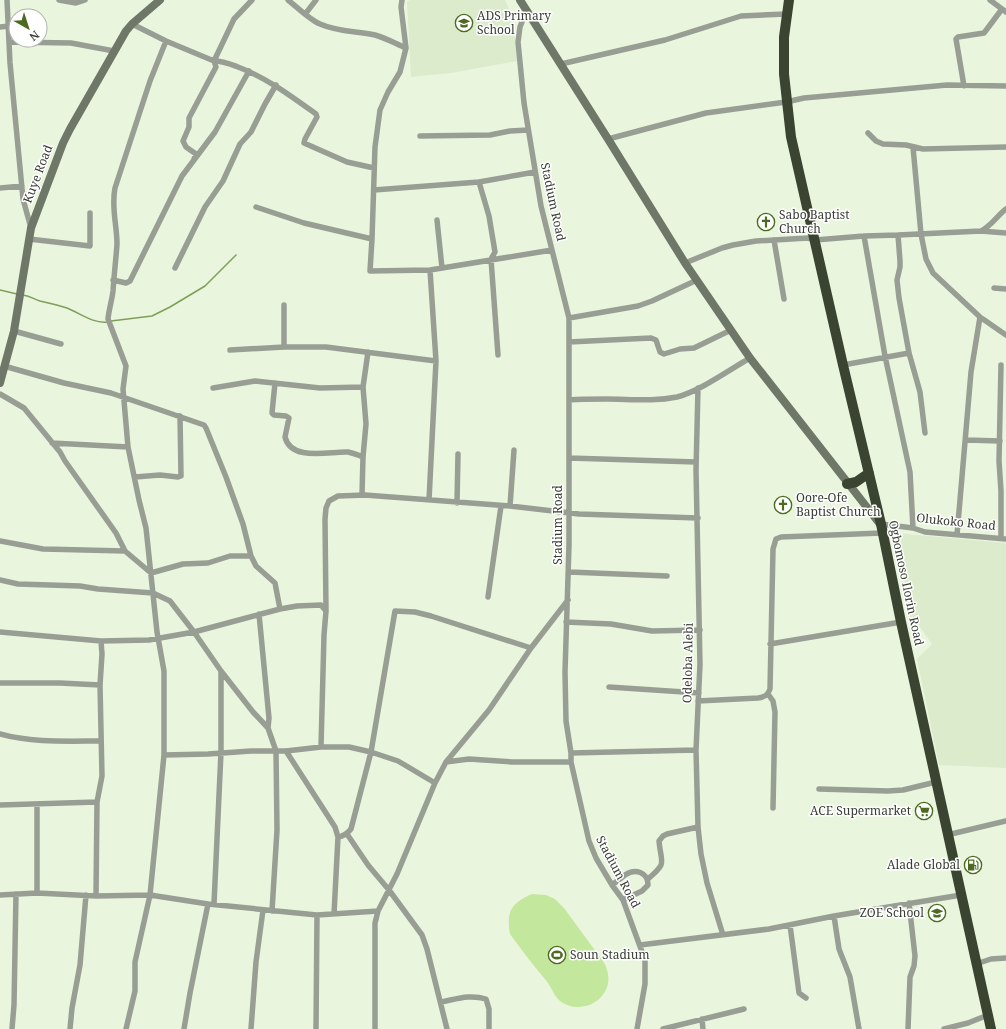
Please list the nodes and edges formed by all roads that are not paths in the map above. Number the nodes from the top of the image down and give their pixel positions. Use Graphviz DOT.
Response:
graph roads {
  1 [pos="7,0"];
  2 [pos="59,0"];
  3 [pos="85,0"];
  4 [pos="160,0"];
  5 [pos="252,0"];
  6 [pos="288,0"];
  7 [pos="316,0"];
  8 [pos="402,0"];
  9 [pos="520,0"];
  10 [pos="789,0"];
  11 [pos="990,0"];
  12 [pos="526,10"];
  13 [pos="1004,11"];
  14 [pos="8,13"];
  15 [pos="306,13"];
  16 [pos="786,14"];
  17 [pos="132,24"];
  18 [pos="166,41"];
  19 [pos="48,42"];
  20 [pos="10,48"];
  21 [pos="406,48"];
  22 [pos="114,51"];
  23 [pos="214,61"];
  24 [pos="561,64"];
  25 [pos="249,71"];
  26 [pos="276,85"];
  27 [pos="964,86"];
  28 [pos="1006,86"];
  29 [pos="786,102"];
  30 [pos="528,130"];
  31 [pos="868,133"];
  32 [pos="420,136"];
  33 [pos="608,139"];
  34 [pos="913,147"];
  35 [pos="1006,147"];
  36 [pos="190,165"];
  37 [pos="374,168"];
  38 [pos="534,172"];
  39 [pos="479,182"];
  40 [pos="22,186"];
  41 [pos="0,188"];
  42 [pos="374,190"];
  43 [pos="256,207"];
  44 [pos="1006,209"];
  45 [pos="90,213"];
  46 [pos="437,220"];
  47 [pos="31,228"];
  48 [pos="982,231"];
  49 [pos="1006,233"];
  50 [pos="921,234"];
  51 [pos="864,236"];
  52 [pos="898,236"];
  53 [pos="29,239"];
  54 [pos="372,239"];
  55 [pos="774,240"];
  56 [pos="815,240"];
  57 [pos="552,250"];
  58 [pos="491,259"];
  59 [pos="685,263"];
  60 [pos="175,268"];
  61 [pos="442,268"];
  62 [pos="430,270"];
  63 [pos="114,280"];
  64 [pos="697,280"];
  65 [pos="994,288"];
  66 [pos="1006,289"];
  67 [pos="784,299"];
  68 [pos="284,304"];
  69 [pos="980,317"];
  70 [pos="569,318"];
  71 [pos="731,330"];
  72 [pos="14,331"];
  73 [pos="1006,334"];
  74 [pos="569,342"];
  75 [pos="61,344"];
  76 [pos="284,347"];
  77 [pos="230,350"];
  78 [pos="368,352"];
  79 [pos="909,353"];
  80 [pos="498,355"];
  81 [pos="885,356"];
  82 [pos="750,358"];
  83 [pos="436,361"];
  84 [pos="843,365"];
  85 [pos="1001,365"];
  86 [pos="4,366"];
  87 [pos="0,380"];
  88 [pos="275,383"];
  89 [pos="363,387"];
  90 [pos="213,388"];
  91 [pos="698,388"];
  92 [pos="0,394"];
  93 [pos="124,398"];
  94 [pos="569,400"];
  95 [pos="180,416"];
  96 [pos="925,433"];
  97 [pos="966,440"];
  98 [pos="1000,441"];
  99 [pos="52,443"];
  100 [pos="128,446"];
  101 [pos="514,450"];
  102 [pos="458,454"];
  103 [pos="363,457"];
  104 [pos="569,458"];
  105 [pos="696,462"];
  106 [pos="869,474"];
  107 [pos="135,477"];
  108 [pos="848,484"];
  109 [pos="362,495"];
  110 [pos="429,500"];
  111 [pos="457,503"];
  112 [pos="501,506"];
  113 [pos="510,506"];
  114 [pos="569,512"];
  115 [pos="698,518"];
  116 [pos="881,528"];
  117 [pos="913,528"];
  118 [pos="956,535"];
  119 [pos="1004,539"];
  120 [pos="0,541"];
  121 [pos="125,551"];
  122 [pos="251,556"];
  123 [pos="568,572"];
  124 [pos="151,573"];
  125 [pos="667,576"];
  126 [pos="0,580"];
  127 [pos="153,593"];
  128 [pos="488,597"];
  129 [pos="568,599"];
  130 [pos="280,609"];
  131 [pos="326,611"];
  132 [pos="259,614"];
  133 [pos="566,622"];
  134 [pos="901,622"];
  135 [pos="700,630"];
  136 [pos="0,632"];
  137 [pos="194,632"];
  138 [pos="159,639"];
  139 [pos="101,641"];
  140 [pos="770,644"];
  141 [pos="530,648"];
  142 [pos="221,671"];
  143 [pos="0,683"];
  144 [pos="100,685"];
  145 [pos="609,687"];
  146 [pos="699,693"];
  147 [pos="768,694"];
  148 [pos="698,701"];
  149 [pos="268,728"];
  150 [pos="0,734"];
  151 [pos="101,741"];
  152 [pos="322,747"];
  153 [pos="696,750"];
  154 [pos="276,751"];
  155 [pos="286,751"];
  156 [pos="221,752"];
  157 [pos="371,752"];
  158 [pos="571,752"];
  159 [pos="164,755"];
  160 [pos="446,762"];
  161 [pos="571,762"];
  162 [pos="936,782"];
  163 [pos="435,783"];
  164 [pos="819,789"];
  165 [pos="97,802"];
  166 [pos="0,804"];
  167 [pos="37,804"];
  168 [pos="773,808"];
  169 [pos="1006,821"];
  170 [pos="698,827"];
  171 [pos="347,834"];
  172 [pos="947,835"];
  173 [pos="338,837"];
  174 [pos="648,879"];
  175 [pos="612,885"];
  176 [pos="389,890"];
  177 [pos="37,893"];
  178 [pos="16,894"];
  179 [pos="0,895"];
  180 [pos="86,895"];
  181 [pos="150,895"];
  182 [pos="960,895"];
  183 [pos="96,896"];
  184 [pos="624,900"];
  185 [pos="909,903"];
  186 [pos="211,904"];
  187 [pos="263,910"];
  188 [pos="272,911"];
  189 [pos="378,911"];
  190 [pos="317,914"];
  191 [pos="334,914"];
  192 [pos="834,916"];
  193 [pos="790,925"];
  194 [pos="723,935"];
  195 [pos="640,945"];
  196 [pos="1006,958"];
  197 [pos="976,964"];
  198 [pos="806,998"];
  199 [pos="441,1002"];
  200 [pos="744,1009"];
  201 [pos="988,1015"];
  202 [pos="702,1019"];
  203 [pos="12,1029"];
  204 [pos="70,1029"];
  205 [pos="126,1029"];
  206 [pos="184,1029"];
  207 [pos="251,1029"];
  208 [pos="316,1029"];
  209 [pos="375,1029"];
  210 [pos="447,1029"];
  211 [pos="488,1029"];
  212 [pos="637,1029"];
  213 [pos="663,1029"];
  214 [pos="703,1029"];
  215 [pos="859,1029"];
  216 [pos="908,1029"];
  217 [pos="944,1029"];
  218 [pos="991,1029"];
  1 -- 14 [label="street"];
  2 -- 3 [label="street"];
  4 -- 17 [label="main road, Kuye Road"];
  5 -- 23 [label="street"];
  6 -- 15 [label="street"];
  7 -- 15 [label="street"];
  8 -- 21 [label="street"];
  9 -- 12 [label="main road"];
  10 -- 16 [label="highway, Ogbomoso Ilorin Road"];
  11 -- 13 [label="street"];
  12 -- 24 [label="main road"];
  12 -- 30 [label="street, Stadium Road"];
  13 -- 27 [label="street"];
  15 -- 21 [label="street"];
  16 -- 24 [label="street"];
  16 -- 29 [label="highway, Ogbomoso Ilorin Road"];
  17 -- 18 [label="street"];
  17 -- 22 [label="main road, Kuye Road"];
  18 -- 23 [label="street"];
  18 -- 63 [label="street"];
  19 -- 22 [label="street"];
  20 -- 40 [label="street"];
  21 -- 37 [label="street"];
  22 -- 47 [label="main road, Kuye Road"];
  23 -- 25 [label="street"];
  23 -- 36 [label="street"];
  24 -- 33 [label="main road"];
  25 -- 26 [label="street"];
  25 -- 36 [label="street"];
  26 -- 37 [label="street"];
  26 -- 60 [label="street"];
  27 -- 28 [label="street"];
  27 -- 29 [label="street"];
  29 -- 33 [label="street"];
  29 -- 56 [label="highway, Ogbomoso Ilorin Road"];
  30 -- 32 [label="street"];
  30 -- 38 [label="street, Stadium Road"];
  31 -- 34 [label="street"];
  33 -- 59 [label="main road"];
  34 -- 35 [label="street"];
  34 -- 50 [label="street"];
  36 -- 63 [label="street"];
  37 -- 42 [label="street"];
  38 -- 39 [label="street"];
  38 -- 57 [label="street, Stadium Road"];
  39 -- 42 [label="street"];
  39 -- 58 [label="street"];
  40 -- 41 [label="street"];
  40 -- 47 [label="street"];
  42 -- 54 [label="street"];
  43 -- 54 [label="street"];
  44 -- 48 [label="street"];
  45 -- 53 [label="street"];
  46 -- 61 [label="street"];
  47 -- 53 [label="main road, Kuye Road"];
  48 -- 49 [label="street"];
  48 -- 50 [label="street"];
  50 -- 52 [label="street"];
  50 -- 69 [label="street"];
  51 -- 52 [label="street"];
  51 -- 56 [label="street"];
  51 -- 81 [label="street"];
  52 -- 79 [label="street"];
  53 -- 72 [label="main road, Kuye Road"];
  54 -- 62 [label="street"];
  55 -- 56 [label="street"];
  55 -- 59 [label="street"];
  55 -- 67 [label="street"];
  56 -- 84 [label="highway, Ogbomoso Ilorin Road"];
  57 -- 58 [label="street"];
  57 -- 70 [label="street, Stadium Road"];
  58 -- 61 [label="street"];
  58 -- 80 [label="street"];
  59 -- 64 [label="main road"];
  61 -- 62 [label="street"];
  62 -- 83 [label="street"];
  63 -- 93 [label="street"];
  64 -- 70 [label="street"];
  64 -- 71 [label="main road"];
  65 -- 66 [label="street"];
  68 -- 76 [label="street"];
  69 -- 73 [label="street"];
  69 -- 97 [label="street"];
  70 -- 74 [label="street, Stadium Road"];
  71 -- 74 [label="street"];
  71 -- 82 [label="main road"];
  72 -- 75 [label="street"];
  72 -- 86 [label="main road, Kuye Road"];
  74 -- 94 [label="street, Stadium Road"];
  76 -- 77 [label="street"];
  76 -- 78 [label="street"];
  78 -- 83 [label="street"];
  78 -- 89 [label="street"];
  79 -- 81 [label="street"];
  79 -- 96 [label="street"];
  81 -- 84 [label="street"];
  81 -- 117 [label="street"];
  82 -- 91 [label="street"];
  82 -- 108 [label="main road"];
  83 -- 110 [label="street"];
  84 -- 106 [label="highway, Ogbomoso Ilorin Road"];
  85 -- 98 [label="street"];
  86 -- 87 [label="main road, Kuye Road"];
  86 -- 93 [label="street"];
  88 -- 89 [label="street"];
  88 -- 90 [label="street"];
  88 -- 103 [label="street"];
  89 -- 103 [label="street"];
  91 -- 94 [label="street"];
  91 -- 105 [label="street, Odeloba Alebi"];
  92 -- 99 [label="street"];
  93 -- 95 [label="street"];
  93 -- 100 [label="street"];
  94 -- 104 [label="street, Stadium Road"];
  95 -- 107 [label="street"];
  95 -- 122 [label="street"];
  97 -- 98 [label="street"];
  97 -- 118 [label="street"];
  98 -- 119 [label="street"];
  99 -- 100 [label="street"];
  99 -- 121 [label="street"];
  100 -- 107 [label="street"];
  101 -- 113 [label="street"];
  102 -- 111 [label="street"];
  103 -- 109 [label="street"];
  104 -- 105 [label="street"];
  104 -- 114 [label="street, Stadium Road"];
  105 -- 115 [label="street, Odeloba Alebi"];
  106 -- 108 [label="highway"];
  106 -- 116 [label="highway, Ogbomoso Ilorin Road"];
  107 -- 124 [label="street"];
  108 -- 116 [label="main road"];
  109 -- 110 [label="street"];
  109 -- 131 [label="street"];
  110 -- 111 [label="street"];
  111 -- 112 [label="street"];
  112 -- 113 [label="street"];
  112 -- 128 [label="street"];
  113 -- 114 [label="street"];
  114 -- 115 [label="street"];
  114 -- 123 [label="street, Stadium Road"];
  115 -- 135 [label="street, Odeloba Alebi"];
  116 -- 117 [label="street, Olukoko Road"];
  116 -- 134 [label="highway, Ogbomoso Ilorin Road"];
  116 -- 140 [label="street, Olukoko Road"];
  117 -- 118 [label="street, Olukoko Road"];
  118 -- 119 [label="street, Olukoko Road"];
  120 -- 121 [label="street"];
  121 -- 124 [label="street"];
  122 -- 124 [label="street"];
  122 -- 130 [label="street"];
  123 -- 125 [label="street"];
  123 -- 129 [label="street, Stadium Road"];
  124 -- 127 [label="street"];
  126 -- 127 [label="street"];
  127 -- 137 [label="street"];
  127 -- 138 [label="street"];
  129 -- 133 [label="street, Stadium Road"];
  129 -- 141 [label="street"];
  130 -- 131 [label="street"];
  130 -- 132 [label="street"];
  131 -- 152 [label="street"];
  132 -- 137 [label="street"];
  132 -- 149 [label="street"];
  133 -- 135 [label="street"];
  133 -- 158 [label="street, Stadium Road"];
  134 -- 140 [label="street"];
  134 -- 162 [label="highway, Ogbomoso Ilorin Road"];
  135 -- 146 [label="street, Odeloba Alebi"];
  136 -- 139 [label="street"];
  137 -- 138 [label="street"];
  137 -- 142 [label="street"];
  138 -- 139 [label="street"];
  138 -- 159 [label="street"];
  139 -- 144 [label="street"];
  140 -- 147 [label="street"];
  141 -- 157 [label="street"];
  141 -- 160 [label="street"];
  142 -- 149 [label="street"];
  142 -- 156 [label="street"];
  143 -- 144 [label="street"];
  144 -- 151 [label="street"];
  145 -- 146 [label="street"];
  146 -- 148 [label="street, Odeloba Alebi"];
  147 -- 148 [label="street"];
  147 -- 168 [label="street"];
  148 -- 153 [label="street, Odeloba Alebi"];
  149 -- 154 [label="street"];
  150 -- 151 [label="street"];
  151 -- 165 [label="street"];
  152 -- 155 [label="street"];
  152 -- 157 [label="street"];
  153 -- 158 [label="street"];
  153 -- 170 [label="street, Odeloba Alebi"];
  154 -- 155 [label="street"];
  154 -- 156 [label="street"];
  154 -- 188 [label="street"];
  155 -- 173 [label="street"];
  156 -- 159 [label="street"];
  156 -- 186 [label="street"];
  157 -- 163 [label="street"];
  157 -- 171 [label="street"];
  158 -- 161 [label="street, Stadium Road"];
  159 -- 181 [label="street"];
  160 -- 161 [label="street"];
  160 -- 163 [label="street"];
  161 -- 175 [label="street, Stadium Road"];
  162 -- 164 [label="street"];
  162 -- 172 [label="highway, Ogbomoso Ilorin Road"];
  163 -- 176 [label="street"];
  165 -- 167 [label="street"];
  165 -- 183 [label="street"];
  166 -- 167 [label="street"];
  167 -- 177 [label="street"];
  169 -- 172 [label="street"];
  170 -- 174 [label="street"];
  170 -- 194 [label="street, Odeloba Alebi"];
  171 -- 173 [label="street"];
  171 -- 176 [label="street"];
  172 -- 182 [label="highway, Ogbomoso Ilorin Road"];
  173 -- 191 [label="street"];
  174 -- 175 [label="street"];
  174 -- 184 [label="street"];
  175 -- 184 [label="street, Stadium Road"];
  176 -- 189 [label="street"];
  176 -- 199 [label="street"];
  177 -- 178 [label="street"];
  177 -- 180 [label="street"];
  178 -- 179 [label="street"];
  178 -- 203 [label="street"];
  180 -- 183 [label="street"];
  180 -- 204 [label="street"];
  181 -- 183 [label="street"];
  181 -- 186 [label="street"];
  181 -- 205 [label="street"];
  182 -- 185 [label="street"];
  182 -- 197 [label="highway, Ogbomoso Ilorin Road"];
  184 -- 195 [label="street, Stadium Road"];
  185 -- 192 [label="street"];
  185 -- 216 [label="street"];
  186 -- 187 [label="street"];
  186 -- 206 [label="street"];
  187 -- 188 [label="street"];
  187 -- 207 [label="street"];
  188 -- 190 [label="street"];
  189 -- 191 [label="street"];
  189 -- 209 [label="street"];
  190 -- 191 [label="street"];
  190 -- 208 [label="street"];
  192 -- 193 [label="street"];
  192 -- 215 [label="street"];
  193 -- 194 [label="street"];
  193 -- 198 [label="street"];
  194 -- 195 [label="street"];
  195 -- 212 [label="street, Stadium Road"];
  196 -- 197 [label="street"];
  197 -- 201 [label="highway, Ogbomoso Ilorin Road"];
  199 -- 210 [label="street"];
  199 -- 211 [label="street"];
  200 -- 202 [label="street"];
  201 -- 217 [label="street"];
  201 -- 218 [label="highway, Ogbomoso Ilorin Road"];
  202 -- 213 [label="street"];
  202 -- 214 [label="street"];
}
